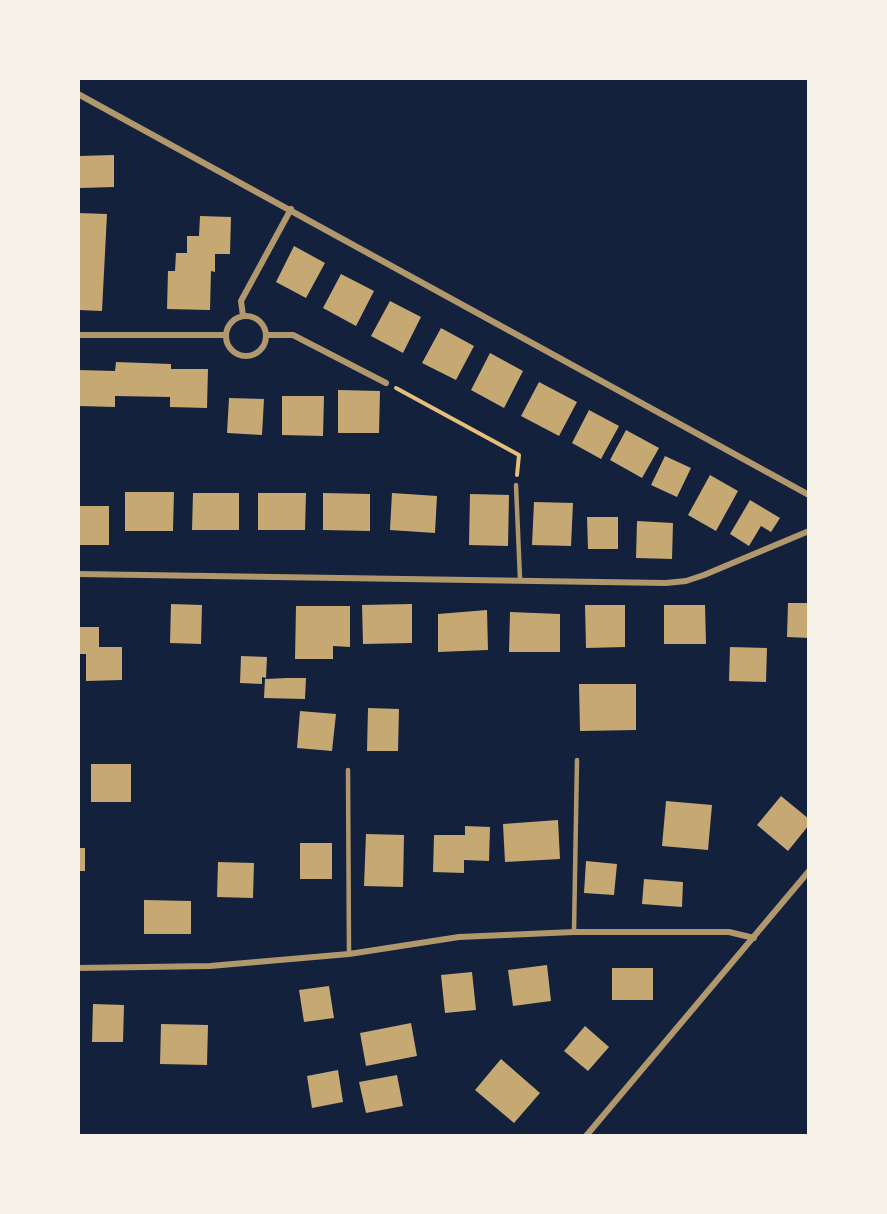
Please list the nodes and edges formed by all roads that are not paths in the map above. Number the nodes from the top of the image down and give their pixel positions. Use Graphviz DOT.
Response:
graph roads {
  1 [pos="78,94"];
  2 [pos="291,209"];
  3 [pos="243,316"];
  4 [pos="266,334"];
  5 [pos="78,335"];
  6 [pos="226,335"];
  7 [pos="386,382"];
  8 [pos="516,485"];
  9 [pos="809,495"];
  10 [pos="809,531"];
  11 [pos="78,574"];
  12 [pos="520,579"];
  13 [pos="577,760"];
  14 [pos="348,770"];
  15 [pos="809,871"];
  16 [pos="574,932"];
  17 [pos="754,938"];
  18 [pos="350,954"];
  19 [pos="78,968"];
  20 [pos="586,1136"];
  1 -- 2 [label="street"];
  2 -- 3 [label="street"];
  2 -- 9 [label="street"];
  3 -- 4 [label="street"];
  3 -- 6 [label="street"];
  4 -- 6 [label="street"];
  4 -- 7 [label="street"];
  5 -- 6 [label="street"];
  8 -- 12 [label="lane"];
  10 -- 12 [label="street"];
  11 -- 12 [label="street"];
  13 -- 16 [label="lane"];
  14 -- 18 [label="lane"];
  15 -- 17 [label="street"];
  16 -- 17 [label="street"];
  16 -- 18 [label="street"];
  17 -- 20 [label="street"];
  18 -- 19 [label="street"];
}
